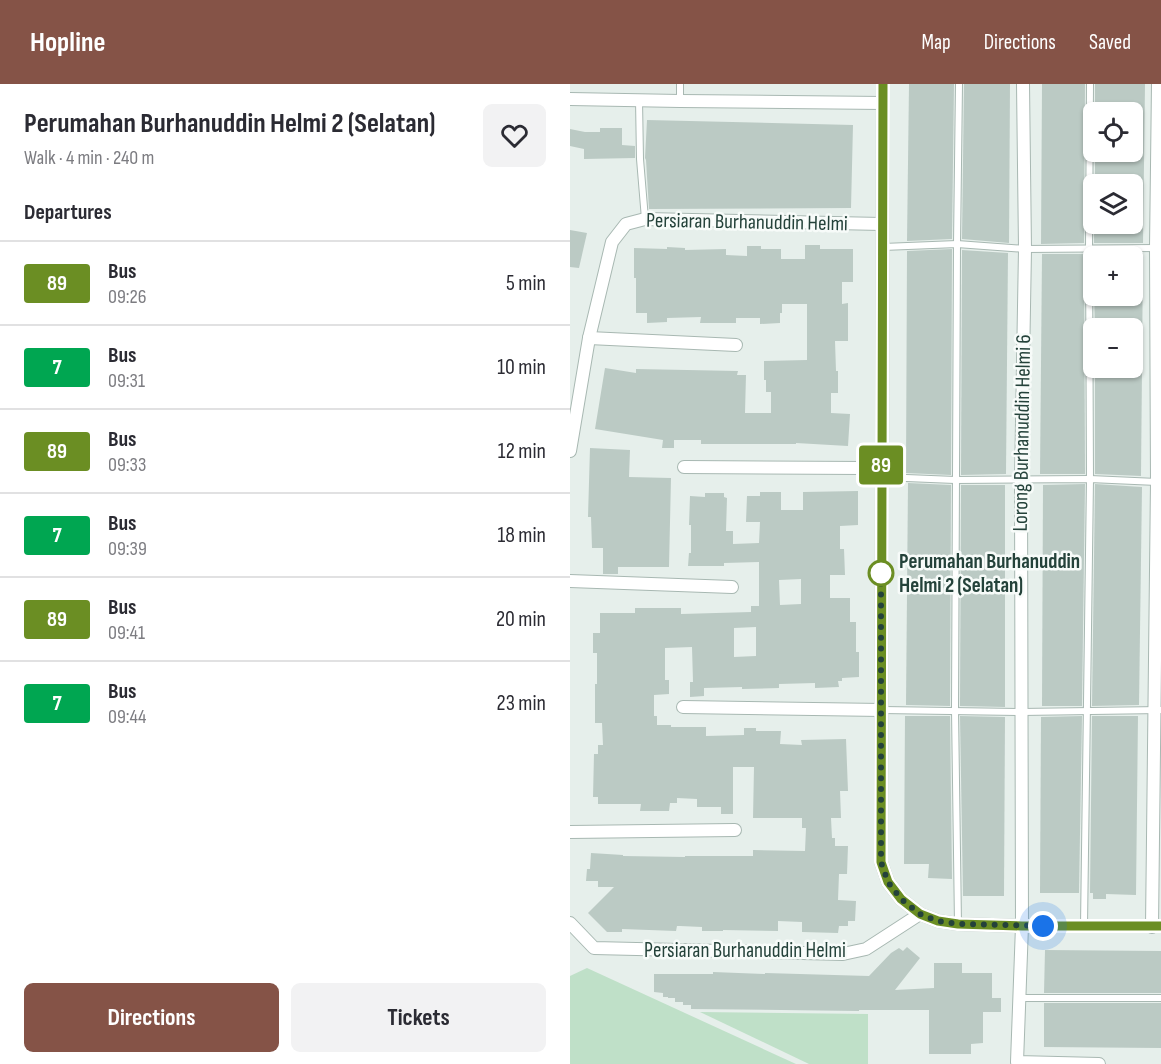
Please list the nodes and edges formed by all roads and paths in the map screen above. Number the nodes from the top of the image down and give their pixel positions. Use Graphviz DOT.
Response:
graph roads {
  1 [pos="680,84"];
  2 [pos="883,84"];
  3 [pos="959,84"];
  4 [pos="1023,84"];
  5 [pos="1090,84"];
  6 [pos="1158,84"];
  7 [pos="570,99"];
  8 [pos="639,100"];
  9 [pos="680,101"];
  10 [pos="883,103"];
  11 [pos="645,219"];
  12 [pos="882,224"];
  13 [pos="957,244"];
  14 [pos="1089,246"];
  15 [pos="882,247"];
  16 [pos="1025,249"];
  17 [pos="1083,249"];
  18 [pos="1158,249"];
  19 [pos="1089,306"];
  20 [pos="589,338"];
  21 [pos="736,345"];
  22 [pos="1159,422"];
  23 [pos="570,451"];
  24 [pos="684,467"];
  25 [pos="881,477"];
  26 [pos="1090,479"];
  27 [pos="955,480"];
  28 [pos="1022,480"];
  29 [pos="1157,482"];
  30 [pos="1158,523"];
  31 [pos="570,581"];
  32 [pos="732,587"];
  33 [pos="683,707"];
  34 [pos="882,710"];
  35 [pos="955,710"];
  36 [pos="1088,710"];
  37 [pos="1158,710"];
  38 [pos="1021,712"];
  39 [pos="735,830"];
  40 [pos="570,832"];
  41 [pos="920,914"];
  42 [pos="570,923"];
  43 [pos="958,924"];
  44 [pos="1022,926"];
  45 [pos="1084,926"];
  46 [pos="1157,926"];
  47 [pos="1019,998"];
  48 [pos="1161,998"];
  49 [pos="1099,1064"];
  1 -- 9 [label="lane"];
  2 -- 10 [label="street"];
  3 -- 13 [label="lane"];
  4 -- 16 [label="street, Lorong Burhanuddin Helmi 6"];
  5 -- 14 [label="lane"];
  6 -- 18 [label="street"];
  7 -- 8 [label="street"];
  8 -- 9 [label="street"];
  8 -- 11 [label="lane"];
  9 -- 10 [label="street"];
  10 -- 12 [label="street"];
  11 -- 12 [label="street, Persiaran Burhanuddin Helmi"];
  11 -- 20 [label="street, Persiaran Burhanuddin Helmi"];
  12 -- 15 [label="street"];
  13 -- 15 [label="lane"];
  13 -- 16 [label="lane"];
  13 -- 27 [label="lane"];
  15 -- 25 [label="street"];
  16 -- 17 [label="lane"];
  16 -- 28 [label="street, Lorong Burhanuddin Helmi 6"];
  18 -- 22 [label="street"];
  19 -- 26 [label="lane"];
  20 -- 21 [label="street"];
  20 -- 23 [label="street, Persiaran Burhanuddin Helmi"];
  22 -- 29 [label="street"];
  24 -- 25 [label="street"];
  25 -- 27 [label="lane"];
  25 -- 34 [label="street"];
  26 -- 28 [label="lane"];
  26 -- 29 [label="lane"];
  26 -- 36 [label="lane"];
  27 -- 28 [label="lane"];
  27 -- 35 [label="lane"];
  28 -- 38 [label="street, Lorong Burhanuddin Helmi 6"];
  29 -- 30 [label="street"];
  30 -- 37 [label="street"];
  31 -- 32 [label="street"];
  33 -- 34 [label="street"];
  34 -- 35 [label="lane"];
  34 -- 41 [label="street"];
  35 -- 38 [label="lane"];
  35 -- 43 [label="lane"];
  36 -- 37 [label="lane"];
  36 -- 38 [label="lane"];
  36 -- 45 [label="lane"];
  37 -- 46 [label="street"];
  38 -- 44 [label="street, Lorong Burhanuddin Helmi 6"];
  39 -- 40 [label="street"];
  41 -- 42 [label="street, Persiaran Burhanuddin Helmi"];
  41 -- 43 [label="street"];
  43 -- 44 [label="street"];
  44 -- 45 [label="street"];
  44 -- 47 [label="street, Lorong Burhanuddin Helmi 6"];
  45 -- 46 [label="street"];
  47 -- 48 [label="lane"];
  47 -- 49 [label="street, Lorong Burhanuddin Helmi 6"];
}
